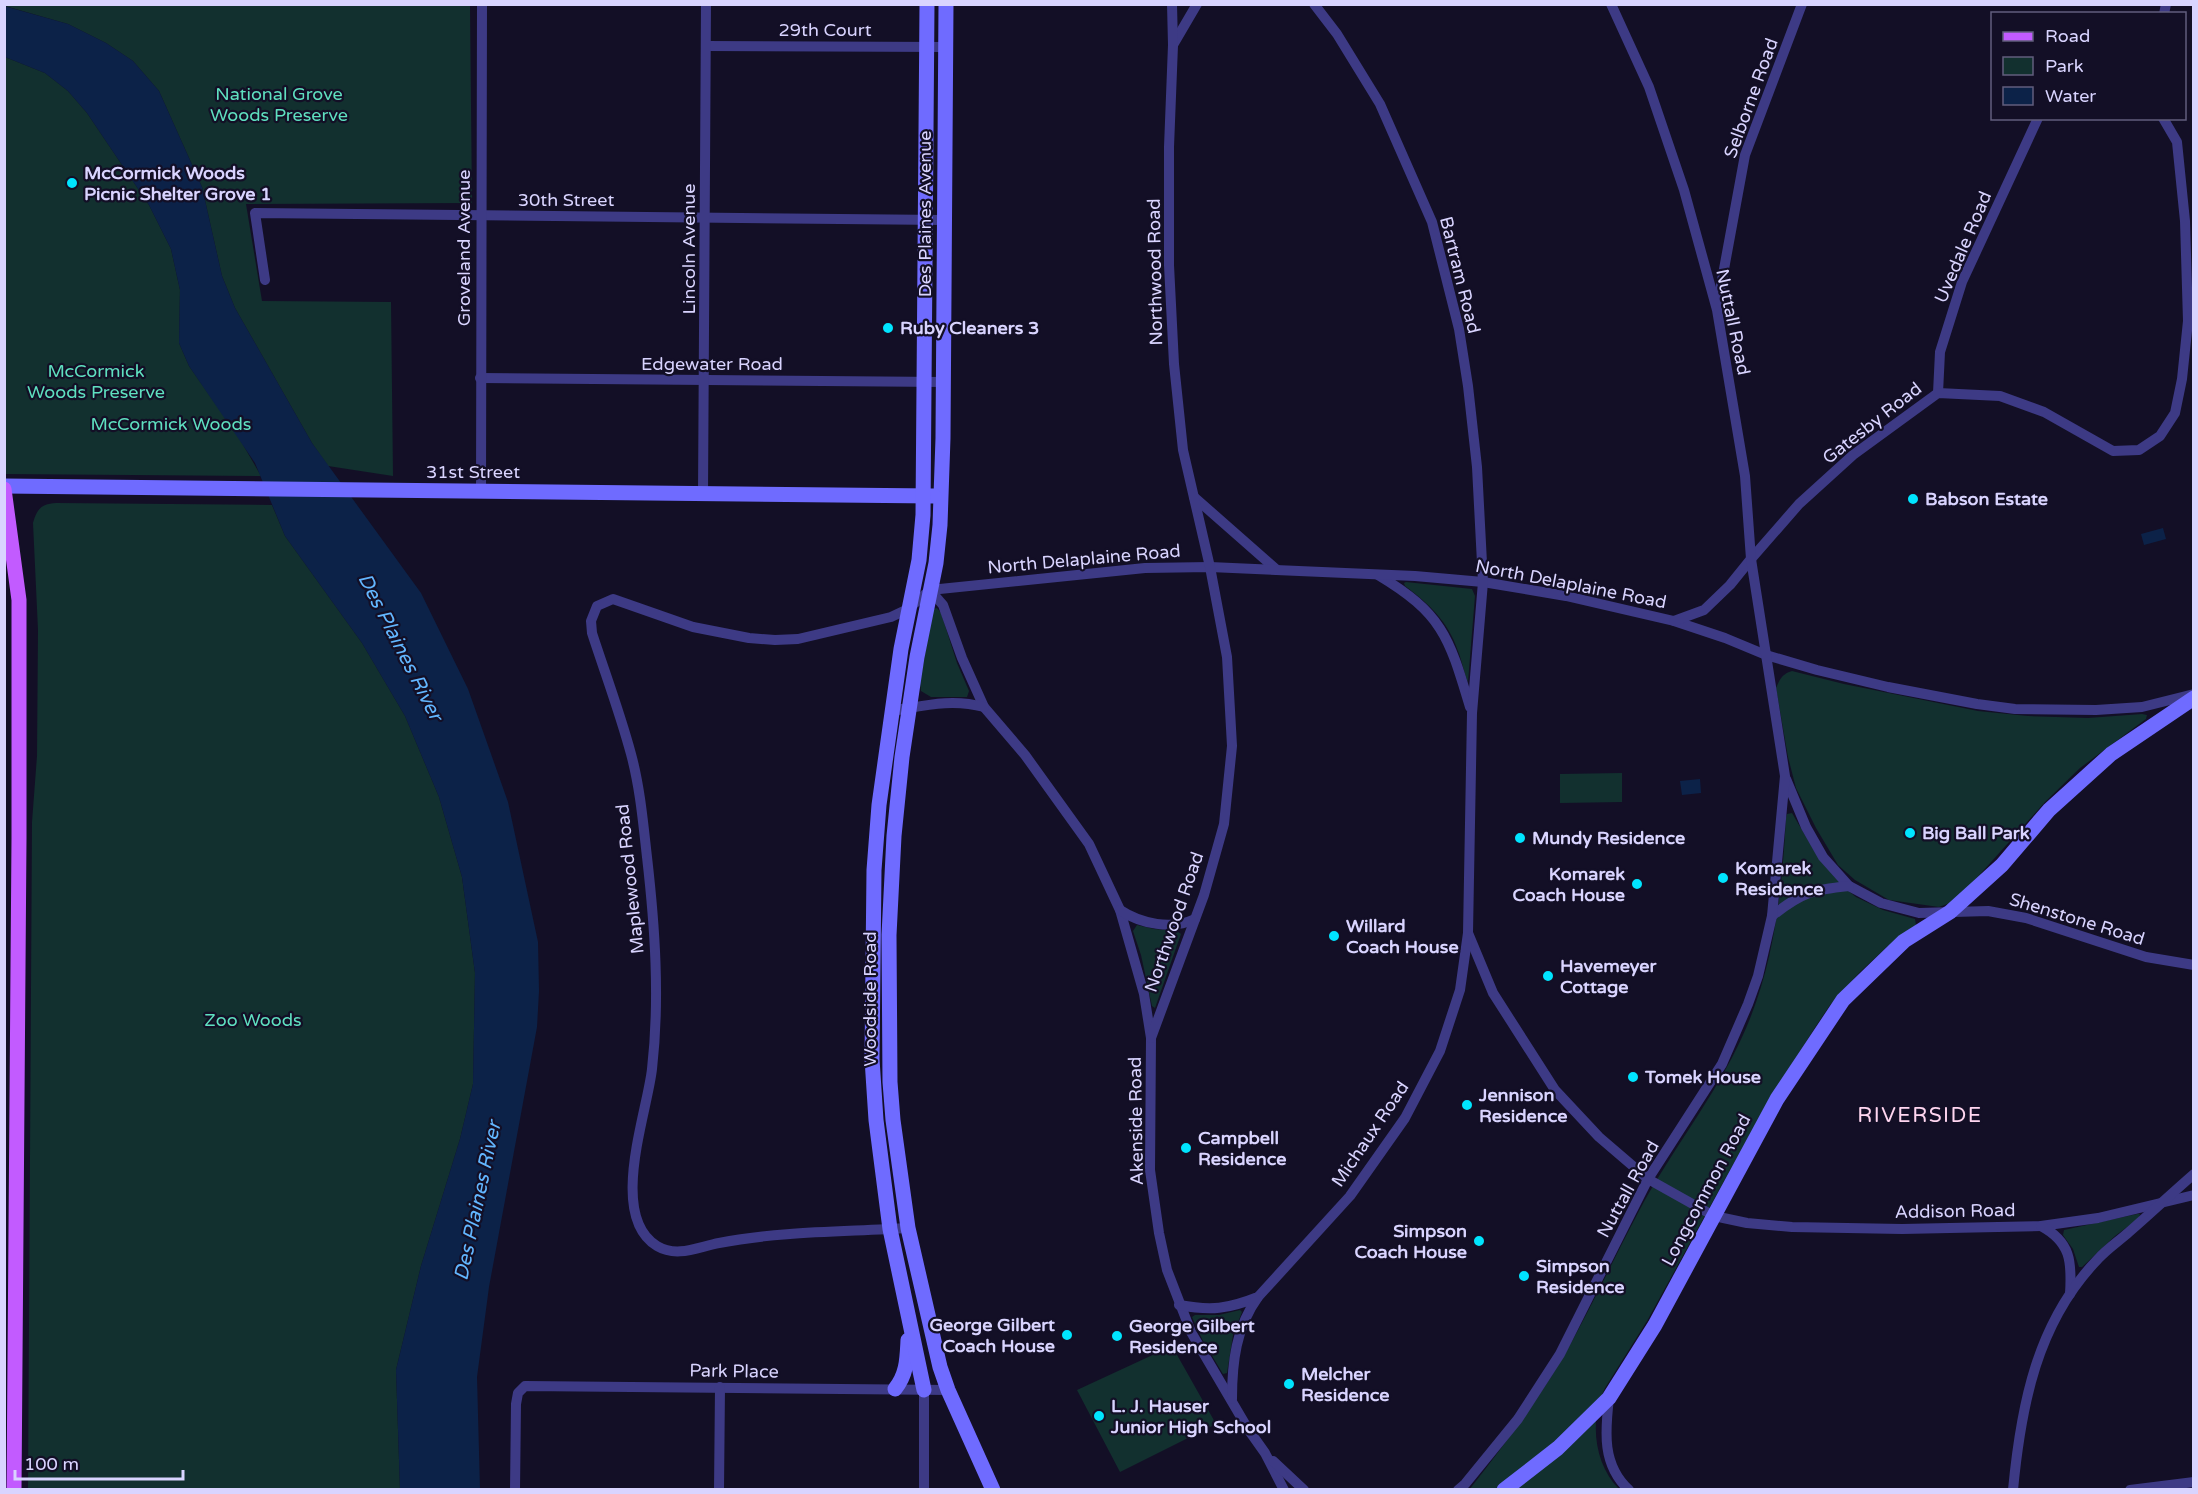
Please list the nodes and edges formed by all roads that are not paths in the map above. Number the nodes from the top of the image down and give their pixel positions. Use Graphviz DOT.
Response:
graph roads {
  1 [pos="482,4"];
  2 [pos="706,4"];
  3 [pos="927,4"];
  4 [pos="946,4"];
  5 [pos="1172,4"];
  6 [pos="1197,4"];
  7 [pos="1314,4"];
  8 [pos="1611,4"];
  9 [pos="1802,4"];
  10 [pos="1173,45"];
  11 [pos="706,46"];
  12 [pos="927,47"];
  13 [pos="945,47"];
  14 [pos="2037,120"];
  15 [pos="2164,120"];
  16 [pos="480,216"];
  17 [pos="705,218"];
  18 [pos="926,219"];
  19 [pos="944,220"];
  20 [pos="265,280"];
  21 [pos="1717,310"];
  22 [pos="480,378"];
  23 [pos="705,381"];
  24 [pos="925,382"];
  25 [pos="943,382"];
  26 [pos="1938,393"];
  27 [pos="4,488"];
  28 [pos="481,492"];
  29 [pos="704,493"];
  30 [pos="924,495"];
  31 [pos="942,496"];
  32 [pos="1193,497"];
  33 [pos="1751,559"];
  34 [pos="1210,567"];
  35 [pos="1277,570"];
  36 [pos="1376,574"];
  37 [pos="1483,582"];
  38 [pos="930,590"];
  39 [pos="908,609"];
  40 [pos="1674,621"];
  41 [pos="1766,655"];
  42 [pos="2193,696"];
  43 [pos="984,707"];
  44 [pos="909,708"];
  45 [pos="891,711"];
  46 [pos="1472,713"];
  47 [pos="1785,776"];
  48 [pos="1849,886"];
  49 [pos="1120,910"];
  50 [pos="1950,912"];
  51 [pos="1772,916"];
  52 [pos="1195,919"];
  53 [pos="1468,933"];
  54 [pos="2193,965"];
  55 [pos="1151,1038"];
  56 [pos="2193,1174"];
  57 [pos="1648,1179"];
  58 [pos="2193,1195"];
  59 [pos="2161,1203"];
  60 [pos="1714,1216"];
  61 [pos="2041,1226"];
  62 [pos="908,1228"];
  63 [pos="890,1229"];
  64 [pos="2070,1294"];
  65 [pos="1258,1297"];
  66 [pos="1179,1305"];
  67 [pos="909,1316"];
  68 [pos="720,1387"];
  69 [pos="895,1389"];
  70 [pos="924,1390"];
  71 [pos="948,1390"];
  72 [pos="1609,1398"];
  73 [pos="1232,1402"];
  74 [pos="1265,1453"];
  75 [pos="2193,1482"];
  76 [pos="15,1490"];
  77 [pos="515,1490"];
  78 [pos="719,1490"];
  79 [pos="924,1490"];
  80 [pos="993,1490"];
  81 [pos="1284,1490"];
  82 [pos="1304,1490"];
  83 [pos="1458,1490"];
  84 [pos="1504,1490"];
  85 [pos="1629,1490"];
  86 [pos="2013,1490"];
  87 [pos="2130,1490"];
  1 -- 16 [label="street, Groveland Avenue"];
  2 -- 11 [label="street, Lincoln Avenue"];
  3 -- 12 [label="street, Des Plaines Avenue"];
  4 -- 13 [label="street, Des Plaines Avenue"];
  5 -- 10 [label="street, Northwood Road"];
  6 -- 10 [label="street, Northwood Road"];
  7 -- 37 [label="street, Bartram Road"];
  8 -- 21 [label="street, Nuttall Road"];
  9 -- 21 [label="street, Selborne Road"];
  10 -- 32 [label="street, Northwood Road"];
  11 -- 12 [label="street, 29th Court"];
  11 -- 17 [label="street, Lincoln Avenue"];
  12 -- 13 [label="street, 29th Court"];
  12 -- 18 [label="street, Des Plaines Avenue"];
  13 -- 19 [label="street, Des Plaines Avenue"];
  14 -- 26 [label="street, Uvedale Road"];
  15 -- 26 [label="street, Gatesby Road"];
  16 -- 17 [label="street, 30th Street"];
  16 -- 20 [label="street, 30th Street"];
  16 -- 22 [label="street, Groveland Avenue"];
  17 -- 18 [label="street, 30th Street"];
  17 -- 23 [label="street, Lincoln Avenue"];
  18 -- 19 [label="street, 30th Street"];
  18 -- 24 [label="street, Des Plaines Avenue"];
  19 -- 25 [label="street, Des Plaines Avenue"];
  21 -- 33 [label="street, Nuttall Road"];
  22 -- 23 [label="street, Edgewater Road"];
  22 -- 28 [label="street, Groveland Avenue"];
  23 -- 24 [label="street, Edgewater Road"];
  23 -- 29 [label="street, Lincoln Avenue"];
  24 -- 25 [label="street, Edgewater Road"];
  24 -- 30 [label="street, Des Plaines Avenue"];
  25 -- 31 [label="street, Des Plaines Avenue"];
  26 -- 33 [label="street, Gatesby Road"];
  27 -- 28 [label="street, 31st Street"];
  27 -- 76 [label="main road"];
  28 -- 29 [label="street, 31st Street"];
  29 -- 30 [label="street, 31st Street"];
  30 -- 31 [label="street, 31st Street"];
  30 -- 39 [label="street, Woodside Road"];
  31 -- 38 [label="street, Woodside Road"];
  32 -- 34 [label="street, Northwood Road"];
  32 -- 35 [label="street"];
  33 -- 40 [label="street"];
  33 -- 41 [label="street"];
  34 -- 35 [label="street, North Delaplaine Road"];
  34 -- 38 [label="street, North Delaplaine Road"];
  34 -- 52 [label="street, Northwood Road"];
  35 -- 36 [label="street, North Delaplaine Road"];
  36 -- 37 [label="street, North Delaplaine Road"];
  36 -- 46 [label="street, Michaux Road"];
  37 -- 40 [label="street, North Delaplaine Road"];
  37 -- 46 [label="street, Michaux Road"];
  38 -- 39 [label="street, Maplewood Road"];
  38 -- 43 [label="street, Akenside Road"];
  38 -- 44 [label="street, Woodside Road"];
  39 -- 45 [label="street, Woodside Road"];
  39 -- 63 [label="street, Maplewood Road"];
  40 -- 41 [label="street, North Delaplaine Road"];
  41 -- 42 [label="street, North Delaplaine Road"];
  41 -- 47 [label="street, Nuttall Road"];
  42 -- 50 [label="street, Longcommon Road"];
  43 -- 44 [label="street"];
  43 -- 49 [label="street, Akenside Road"];
  44 -- 45 [label="street"];
  44 -- 62 [label="street, Woodside Road"];
  45 -- 63 [label="street, Woodside Road"];
  46 -- 53 [label="street, Michaux Road"];
  47 -- 48 [label="street, Nuttall Road"];
  47 -- 51 [label="street, Nuttall Road"];
  48 -- 50 [label="street, Nuttall Road"];
  48 -- 51 [label="street"];
  49 -- 52 [label="street"];
  49 -- 55 [label="street, Akenside Road"];
  50 -- 54 [label="street, Shenstone Road"];
  50 -- 60 [label="street, Longcommon Road"];
  51 -- 57 [label="street, Nuttall Road"];
  52 -- 55 [label="street, Northwood Road"];
  53 -- 57 [label="street"];
  53 -- 65 [label="street, Michaux Road"];
  55 -- 66 [label="street, Akenside Road"];
  56 -- 59 [label="street"];
  57 -- 60 [label="street"];
  57 -- 83 [label="street, Nuttall Road"];
  58 -- 59 [label="street, Addison Road"];
  59 -- 61 [label="street, Addison Road"];
  59 -- 64 [label="street"];
  60 -- 61 [label="street, Addison Road"];
  60 -- 72 [label="street, Longcommon Road"];
  61 -- 64 [label="street"];
  62 -- 63 [label="street, Maplewood Road"];
  62 -- 71 [label="street, Woodside Road"];
  63 -- 67 [label="street, Woodside Road"];
  64 -- 86 [label="street"];
  65 -- 66 [label="street"];
  65 -- 73 [label="street, Michaux Road"];
  66 -- 73 [label="street, Akenside Road"];
  67 -- 69 [label="street"];
  67 -- 70 [label="street, Woodside Road"];
  68 -- 69 [label="street, Park Place"];
  68 -- 77 [label="street, Park Place"];
  68 -- 78 [label="street"];
  69 -- 70 [label="street, Park Place"];
  70 -- 71 [label="street, Park Place"];
  70 -- 79 [label="street"];
  71 -- 80 [label="street, Woodside Road"];
  72 -- 84 [label="street, Longcommon Road"];
  72 -- 85 [label="street, Longcommon Road"];
  73 -- 74 [label="street, Akenside Road"];
  74 -- 81 [label="street, Akenside Road"];
  74 -- 82 [label="street, Akenside Road"];
  75 -- 87 [label="street"];
}
